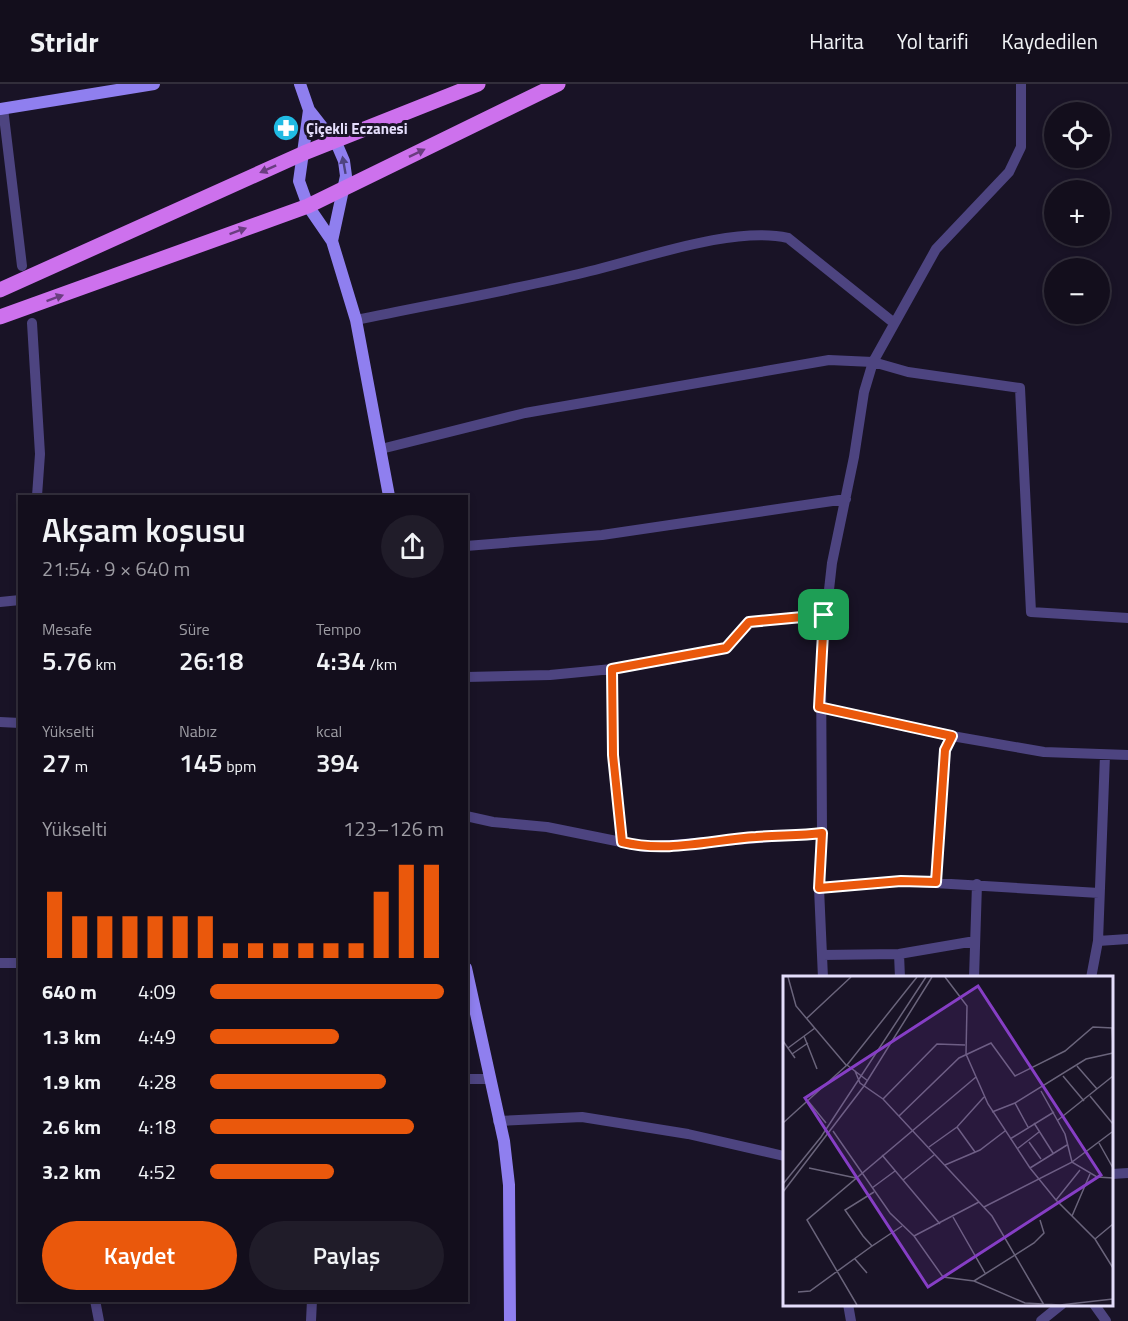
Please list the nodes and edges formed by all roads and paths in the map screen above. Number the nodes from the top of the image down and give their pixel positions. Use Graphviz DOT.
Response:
graph roads {
  1 [pos="154,84"];
  2 [pos="300,84"];
  3 [pos="478,84"];
  4 [pos="558,84"];
  5 [pos="1021,84"];
  6 [pos="2,108"];
  7 [pos="309,110"];
  8 [pos="333,141"];
  9 [pos="304,153"];
  10 [pos="342,190"];
  11 [pos="308,206"];
  12 [pos="332,241"];
  13 [pos="22,266"];
  14 [pos="0,290"];
  15 [pos="0,317"];
  16 [pos="356,320"];
  17 [pos="32,323"];
  18 [pos="894,323"];
  19 [pos="873,362"];
  20 [pos="381,449"];
  21 [pos="37,495"];
  22 [pos="389,495"];
  23 [pos="846,499"];
  24 [pos="468,546"];
  25 [pos="18,600"];
  26 [pos="0,602"];
  27 [pos="824,615"];
  28 [pos="1128,618"];
  29 [pos="612,669"];
  30 [pos="468,677"];
  31 [pos="819,707"];
  32 [pos="0,722"];
  33 [pos="18,723"];
  34 [pos="952,736"];
  35 [pos="1105,755"];
  36 [pos="1128,755"];
  37 [pos="468,816"];
  38 [pos="822,833"];
  39 [pos="622,842"];
  40 [pos="936,882"];
  41 [pos="977,884"];
  42 [pos="819,888"];
  43 [pos="1100,893"];
  44 [pos="1128,939"];
  45 [pos="975,940"];
  46 [pos="1098,941"];
  47 [pos="899,954"];
  48 [pos="822,955"];
  49 [pos="0,963"];
  50 [pos="18,963"];
  51 [pos="823,976"];
  52 [pos="900,976"];
  53 [pos="974,976"];
  54 [pos="1091,976"];
  55 [pos="468,977"];
  56 [pos="468,1079"];
  57 [pos="490,1079"];
  58 [pos="498,1121"];
  59 [pos="783,1156"];
  60 [pos="1128,1173"];
  61 [pos="1113,1174"];
  62 [pos="95,1302"];
  63 [pos="312,1302"];
  64 [pos="848,1306"];
  65 [pos="1061,1306"];
  66 [pos="1095,1306"];
  67 [pos="99,1321"];
  68 [pos="311,1321"];
  69 [pos="510,1321"];
  70 [pos="851,1321"];
  71 [pos="1041,1321"];
  72 [pos="1106,1321"];
  1 -- 6 [label="main road"];
  2 -- 7 [label="main road"];
  3 -- 8 [label="main road"];
  10 -- 4 [label="main road, one-way"];
  5 -- 18 [label="street"];
  6 -- 13 [label="street"];
  7 -- 8 [label="main road"];
  7 -- 9 [label="main road"];
  8 -- 9 [label="main road"];
  10 -- 8 [label="main road, one-way"];
  9 -- 11 [label="main road"];
  9 -- 14 [label="main road, one-way"];
  10 -- 11 [label="main road"];
  10 -- 12 [label="main road"];
  11 -- 12 [label="main road"];
  15 -- 11 [label="main road, one-way"];
  12 -- 16 [label="main road"];
  16 -- 18 [label="street"];
  16 -- 20 [label="main road"];
  17 -- 21 [label="street"];
  18 -- 19 [label="street"];
  19 -- 20 [label="street"];
  19 -- 23 [label="street"];
  19 -- 28 [label="street"];
  20 -- 22 [label="main road"];
  23 -- 24 [label="street"];
  23 -- 27 [label="street"];
  25 -- 26 [label="street"];
  27 -- 29 [label="street"];
  27 -- 31 [label="street"];
  29 -- 30 [label="street"];
  29 -- 39 [label="street"];
  31 -- 34 [label="street"];
  31 -- 38 [label="street"];
  32 -- 33 [label="street"];
  34 -- 35 [label="street"];
  34 -- 40 [label="street"];
  35 -- 36 [label="street"];
  35 -- 43 [label="street"];
  37 -- 39 [label="street"];
  38 -- 39 [label="street"];
  38 -- 42 [label="street"];
  40 -- 41 [label="street"];
  40 -- 42 [label="street"];
  41 -- 43 [label="street"];
  41 -- 45 [label="street"];
  42 -- 48 [label="street"];
  43 -- 46 [label="street"];
  44 -- 46 [label="street"];
  45 -- 47 [label="street"];
  45 -- 53 [label="street"];
  46 -- 54 [label="street"];
  47 -- 48 [label="street"];
  47 -- 52 [label="street"];
  48 -- 51 [label="street"];
  49 -- 50 [label="street"];
  55 -- 57 [label="main road"];
  56 -- 57 [label="street"];
  57 -- 58 [label="main road"];
  58 -- 59 [label="street"];
  58 -- 69 [label="main road"];
  60 -- 61 [label="street"];
  62 -- 67 [label="street"];
  63 -- 68 [label="street"];
  64 -- 70 [label="street"];
  65 -- 71 [label="street"];
  66 -- 72 [label="street"];
}
